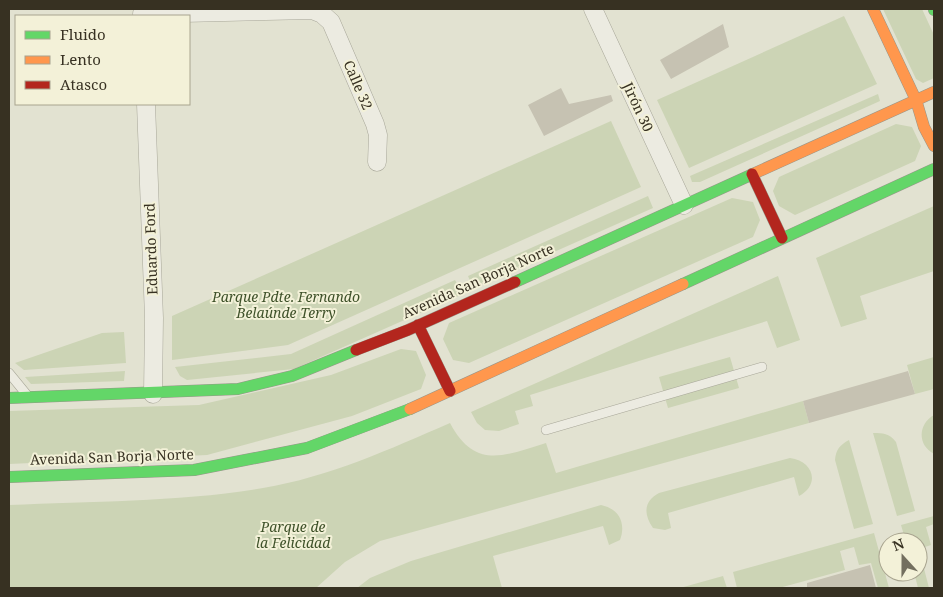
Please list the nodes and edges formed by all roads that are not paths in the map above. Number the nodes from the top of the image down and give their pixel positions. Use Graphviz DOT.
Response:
graph roads {
  1 [pos="593,9"];
  2 [pos="873,9"];
  3 [pos="142,13"];
  4 [pos="934,92"];
  5 [pos="916,100"];
  6 [pos="146,105"];
  7 [pos="934,146"];
  8 [pos="377,162"];
  9 [pos="934,169"];
  10 [pos="752,174"];
  11 [pos="684,205"];
  12 [pos="782,238"];
  13 [pos="418,325"];
  14 [pos="762,367"];
  15 [pos="9,373"];
  16 [pos="450,391"];
  17 [pos="153,394"];
  18 [pos="28,397"];
  19 [pos="9,398"];
  20 [pos="546,430"];
  21 [pos="9,476"];
  1 -- 11 [label="street, Jirón 30"];
  2 -- 5 [label="main road"];
  3 -- 8 [label="street, Calle 32"];
  4 -- 5 [label="main road, Avenida San Borja Norte"];
  5 -- 7 [label="main road"];
  5 -- 10 [label="main road, Avenida San Borja Norte"];
  6 -- 17 [label="street, Eduardo Ford"];
  9 -- 12 [label="main road, Avenida San Borja Norte"];
  10 -- 11 [label="main road, Avenida San Borja Norte"];
  10 -- 12 [label="main road"];
  11 -- 13 [label="main road, Avenida San Borja Norte"];
  12 -- 16 [label="main road, Avenida San Borja Norte"];
  13 -- 16 [label="main road"];
  13 -- 17 [label="main road, Avenida San Borja Norte"];
  14 -- 20 [label="lane"];
  15 -- 18 [label="lane"];
  16 -- 21 [label="main road, Avenida San Borja Norte"];
  17 -- 18 [label="main road, Avenida San Borja Norte"];
  18 -- 19 [label="main road, Avenida San Borja Norte"];
}
